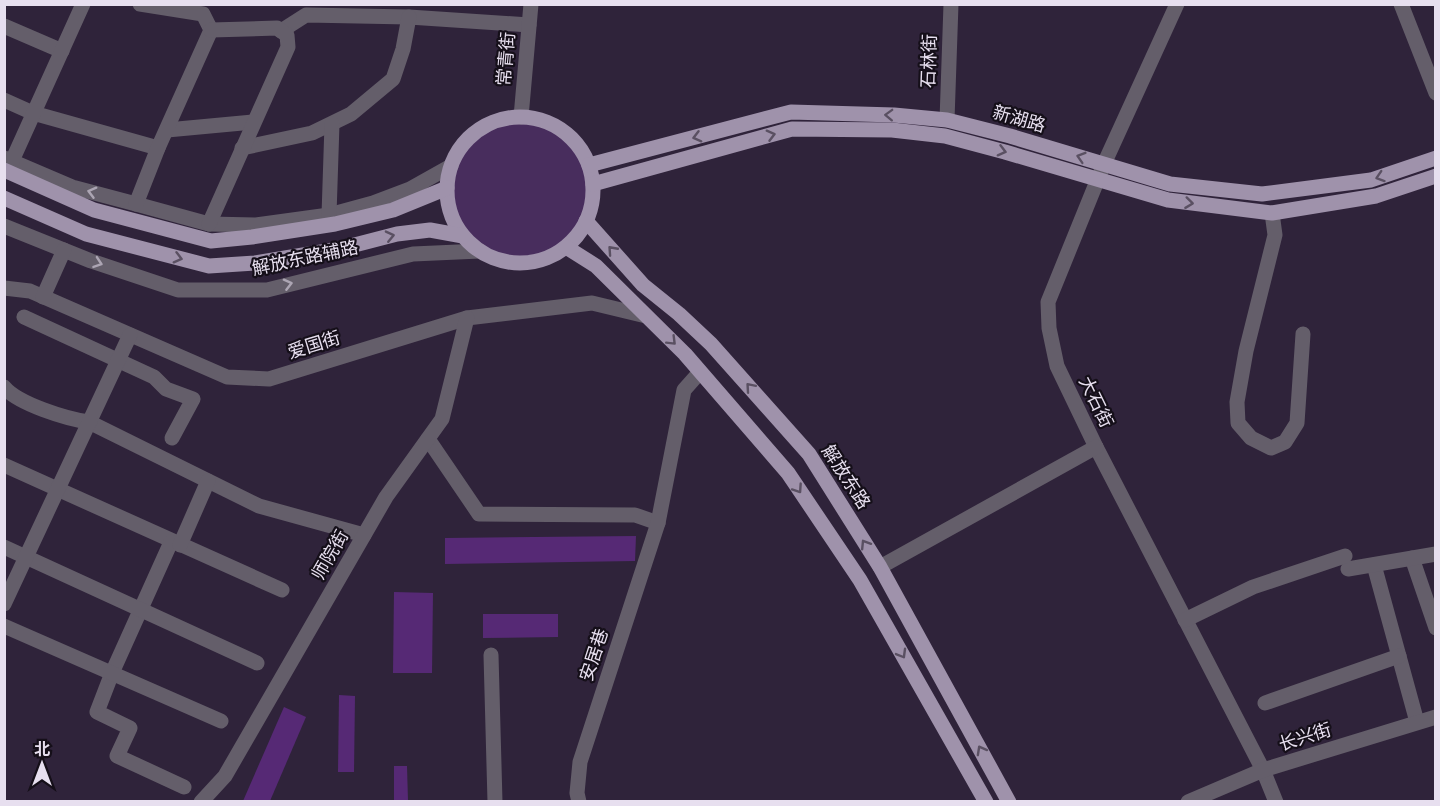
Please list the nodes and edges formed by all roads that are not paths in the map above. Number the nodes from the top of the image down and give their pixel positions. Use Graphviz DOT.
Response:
graph roads {
  1 [pos="83,4"];
  2 [pos="140,4"];
  3 [pos="531,4"];
  4 [pos="951,4"];
  5 [pos="1177,4"];
  6 [pos="1401,4"];
  7 [pos="409,17"];
  8 [pos="529,25"];
  9 [pos="4,26"];
  10 [pos="212,30"];
  11 [pos="281,31"];
  12 [pos="62,51"];
  13 [pos="1436,93"];
  14 [pos="4,100"];
  15 [pos="33,113"];
  16 [pos="521,117"];
  17 [pos="947,120"];
  18 [pos="253,122"];
  19 [pos="332,123"];
  20 [pos="166,130"];
  21 [pos="158,148"];
  22 [pos="242,148"];
  23 [pos="1436,158"];
  24 [pos="7,163"];
  25 [pos="1104,164"];
  26 [pos="589,165"];
  27 [pos="451,166"];
  28 [pos="1436,176"];
  29 [pos="1099,180"];
  30 [pos="593,184"];
  31 [pos="447,188"];
  32 [pos="4,198"];
  33 [pos="136,204"];
  34 [pos="1272,213"];
  35 [pos="329,215"];
  36 [pos="586,221"];
  37 [pos="209,224"];
  38 [pos="4,226"];
  39 [pos="463,236"];
  40 [pos="566,247"];
  41 [pos="64,250"];
  42 [pos="480,251"];
  43 [pos="8,292"];
  44 [pos="43,297"];
  45 [pos="646,316"];
  46 [pos="24,317"];
  47 [pos="467,318"];
  48 [pos="1303,334"];
  49 [pos="130,335"];
  50 [pos="118,360"];
  51 [pos="700,372"];
  52 [pos="4,387"];
  53 [pos="89,422"];
  54 [pos="172,438"];
  55 [pos="428,439"];
  56 [pos="1096,447"];
  57 [pos="4,465"];
  58 [pos="208,481"];
  59 [pos="58,490"];
  60 [pos="658,523"];
  61 [pos="364,535"];
  62 [pos="176,543"];
  63 [pos="4,547"];
  64 [pos="1436,554"];
  65 [pos="26,558"];
  66 [pos="1412,558"];
  67 [pos="1374,565"];
  68 [pos="880,567"];
  69 [pos="282,590"];
  70 [pos="4,604"];
  71 [pos="140,608"];
  72 [pos="1185,620"];
  73 [pos="4,626"];
  74 [pos="1436,628"];
  75 [pos="491,655"];
  76 [pos="1399,656"];
  77 [pos="256,663"];
  78 [pos="112,673"];
  79 [pos="1265,703"];
  80 [pos="1436,717"];
  81 [pos="221,721"];
  82 [pos="1417,722"];
  83 [pos="1263,770"];
  84 [pos="184,787"];
  85 [pos="208,798"];
  86 [pos="495,801"];
  87 [pos="579,801"];
  88 [pos="986,801"];
  89 [pos="1009,801"];
  90 [pos="1188,801"];
  91 [pos="1276,801"];
  1 -- 12 [label="street"];
  2 -- 10 [label="street"];
  3 -- 8 [label="street, 常青街"];
  4 -- 17 [label="street, 石林街"];
  5 -- 25 [label="street, 大石街"];
  6 -- 13 [label="street"];
  7 -- 8 [label="street"];
  7 -- 11 [label="street"];
  7 -- 19 [label="street"];
  8 -- 16 [label="street, 常青街"];
  9 -- 12 [label="street"];
  10 -- 11 [label="street"];
  10 -- 20 [label="street"];
  11 -- 18 [label="street"];
  12 -- 15 [label="street"];
  14 -- 15 [label="street"];
  15 -- 21 [label="street"];
  15 -- 24 [label="street"];
  16 -- 26 [label="main road"];
  16 -- 27 [label="main road"];
  25 -- 17 [label="main road, 新湖路, one-way"];
  17 -- 26 [label="main road, 新湖路, one-way"];
  18 -- 20 [label="street"];
  18 -- 22 [label="street"];
  19 -- 22 [label="street"];
  19 -- 35 [label="street"];
  20 -- 21 [label="street"];
  21 -- 33 [label="street"];
  22 -- 37 [label="street"];
  23 -- 25 [label="main road, 新湖路, one-way"];
  24 -- 31 [label="main road"];
  33 -- 24 [label="street, 解放东路辅路, one-way"];
  25 -- 29 [label="street, 大石街"];
  26 -- 30 [label="main road"];
  27 -- 31 [label="main road"];
  27 -- 35 [label="street, 解放东路辅路"];
  28 -- 34 [label="main road, 新湖路"];
  30 -- 29 [label="main road, 新湖路, one-way"];
  29 -- 34 [label="main road, 新湖路, one-way"];
  29 -- 56 [label="street, 大石街"];
  30 -- 36 [label="main road"];
  31 -- 39 [label="main road"];
  32 -- 39 [label="main road, one-way"];
  33 -- 37 [label="street, 解放东路辅路"];
  34 -- 48 [label="street"];
  35 -- 37 [label="street, 解放东路辅路"];
  36 -- 40 [label="main road"];
  68 -- 36 [label="main road, 解放东路, one-way"];
  38 -- 41 [label="street, 解放东路辅路"];
  39 -- 42 [label="main road"];
  40 -- 42 [label="main road"];
  40 -- 45 [label="main road"];
  41 -- 42 [label="street, 解放东路辅路, one-way"];
  41 -- 44 [label="street"];
  43 -- 44 [label="street, 爱国街"];
  44 -- 49 [label="street, 爱国街"];
  45 -- 47 [label="street, 爱国街"];
  45 -- 51 [label="main road, one-way"];
  46 -- 50 [label="street"];
  47 -- 49 [label="street, 爱国街"];
  47 -- 55 [label="street, 师院街"];
  49 -- 50 [label="street"];
  50 -- 53 [label="street"];
  50 -- 54 [label="street"];
  51 -- 60 [label="street, 安居巷"];
  51 -- 88 [label="main road, one-way"];
  52 -- 53 [label="street"];
  53 -- 58 [label="street"];
  53 -- 59 [label="street"];
  55 -- 60 [label="street"];
  55 -- 61 [label="street, 师院街"];
  56 -- 68 [label="street"];
  56 -- 72 [label="street, 大石街"];
  57 -- 59 [label="street"];
  58 -- 61 [label="street"];
  58 -- 62 [label="street"];
  59 -- 62 [label="street"];
  59 -- 65 [label="street"];
  60 -- 87 [label="street, 安居巷"];
  61 -- 85 [label="street, 师院街"];
  62 -- 69 [label="street"];
  62 -- 71 [label="street"];
  63 -- 65 [label="street"];
  64 -- 66 [label="street"];
  65 -- 70 [label="street"];
  65 -- 71 [label="street"];
  66 -- 67 [label="street"];
  66 -- 74 [label="street"];
  67 -- 72 [label="street"];
  67 -- 76 [label="street"];
  89 -- 68 [label="main road, 解放东路, one-way"];
  71 -- 77 [label="street"];
  71 -- 78 [label="street"];
  72 -- 83 [label="street, 大石街"];
  73 -- 78 [label="street"];
  75 -- 86 [label="street"];
  76 -- 79 [label="street"];
  76 -- 82 [label="street"];
  78 -- 81 [label="street"];
  78 -- 84 [label="street"];
  80 -- 82 [label="street, 长兴街"];
  82 -- 83 [label="street, 长兴街"];
  83 -- 90 [label="street, 长兴街"];
  83 -- 91 [label="street, 大石街"];
}
